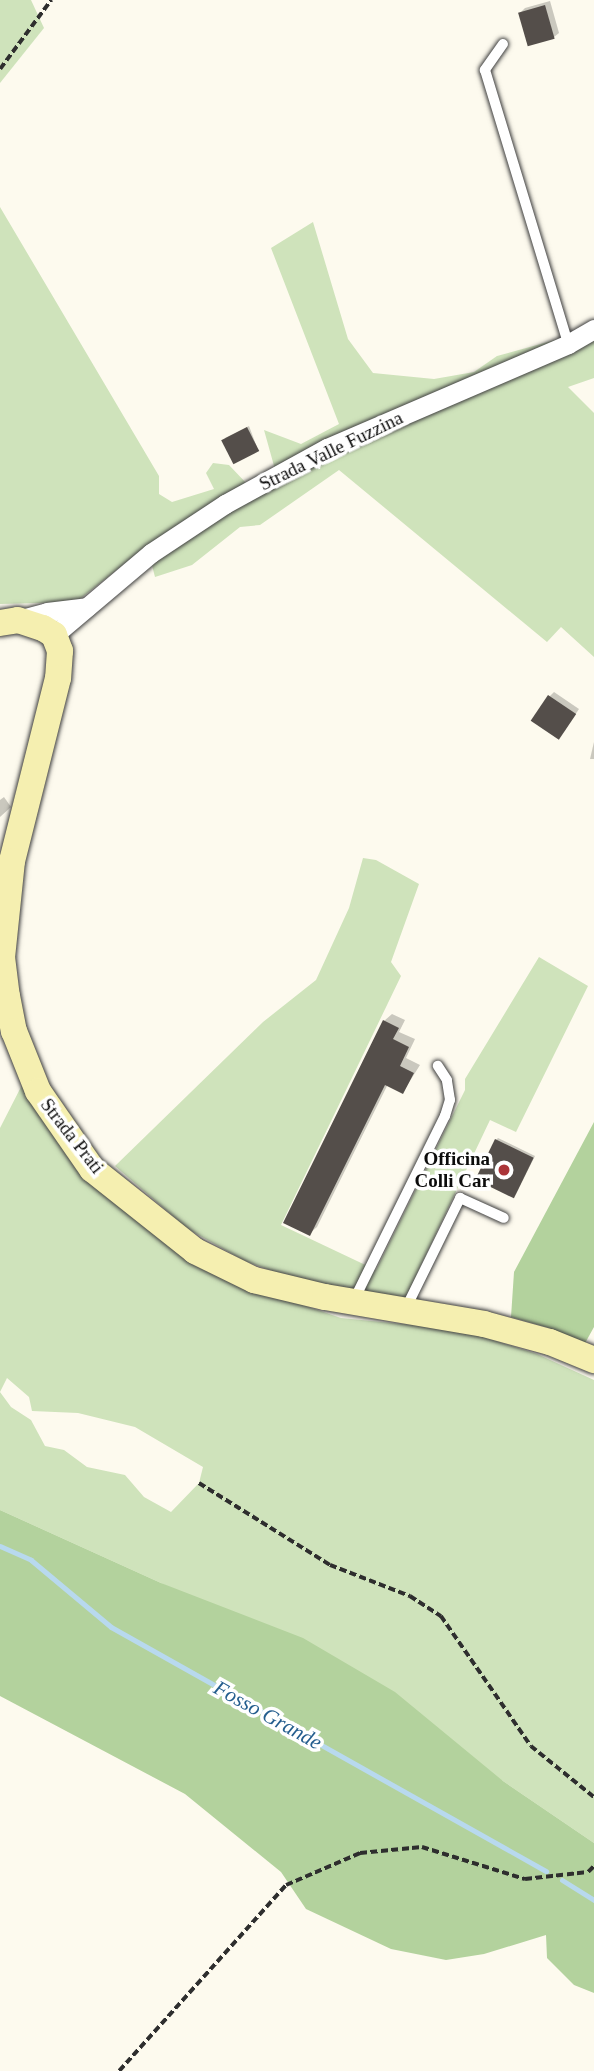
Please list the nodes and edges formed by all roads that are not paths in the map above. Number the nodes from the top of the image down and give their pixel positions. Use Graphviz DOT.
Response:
graph roads {
  1 [pos="503,44"];
  2 [pos="594,329"];
  3 [pos="568,344"];
  4 [pos="88,607"];
  5 [pos="9,621"];
  6 [pos="54,635"];
  7 [pos="58,678"];
  8 [pos="438,1066"];
  9 [pos="504,1218"];
  10 [pos="353,1302"];
  11 [pos="405,1311"];
  12 [pos="594,1360"];
  1 -- 3 [label="lane"];
  2 -- 3 [label="street, Strada Valle Fuzzina"];
  3 -- 4 [label="street, Strada Valle Fuzzina"];
  4 -- 5 [label="street"];
  4 -- 6 [label="street, Strada Valle Fuzzina"];
  4 -- 7 [label="street, Strada Valle Fuzzina"];
  5 -- 6 [label="street"];
  6 -- 7 [label="street, Strada Prati"];
  7 -- 10 [label="street, Strada Prati"];
  8 -- 10 [label="lane"];
  9 -- 11 [label="lane"];
  10 -- 11 [label="street, Strada Prati"];
  11 -- 12 [label="street, Strada Prati"];
}
